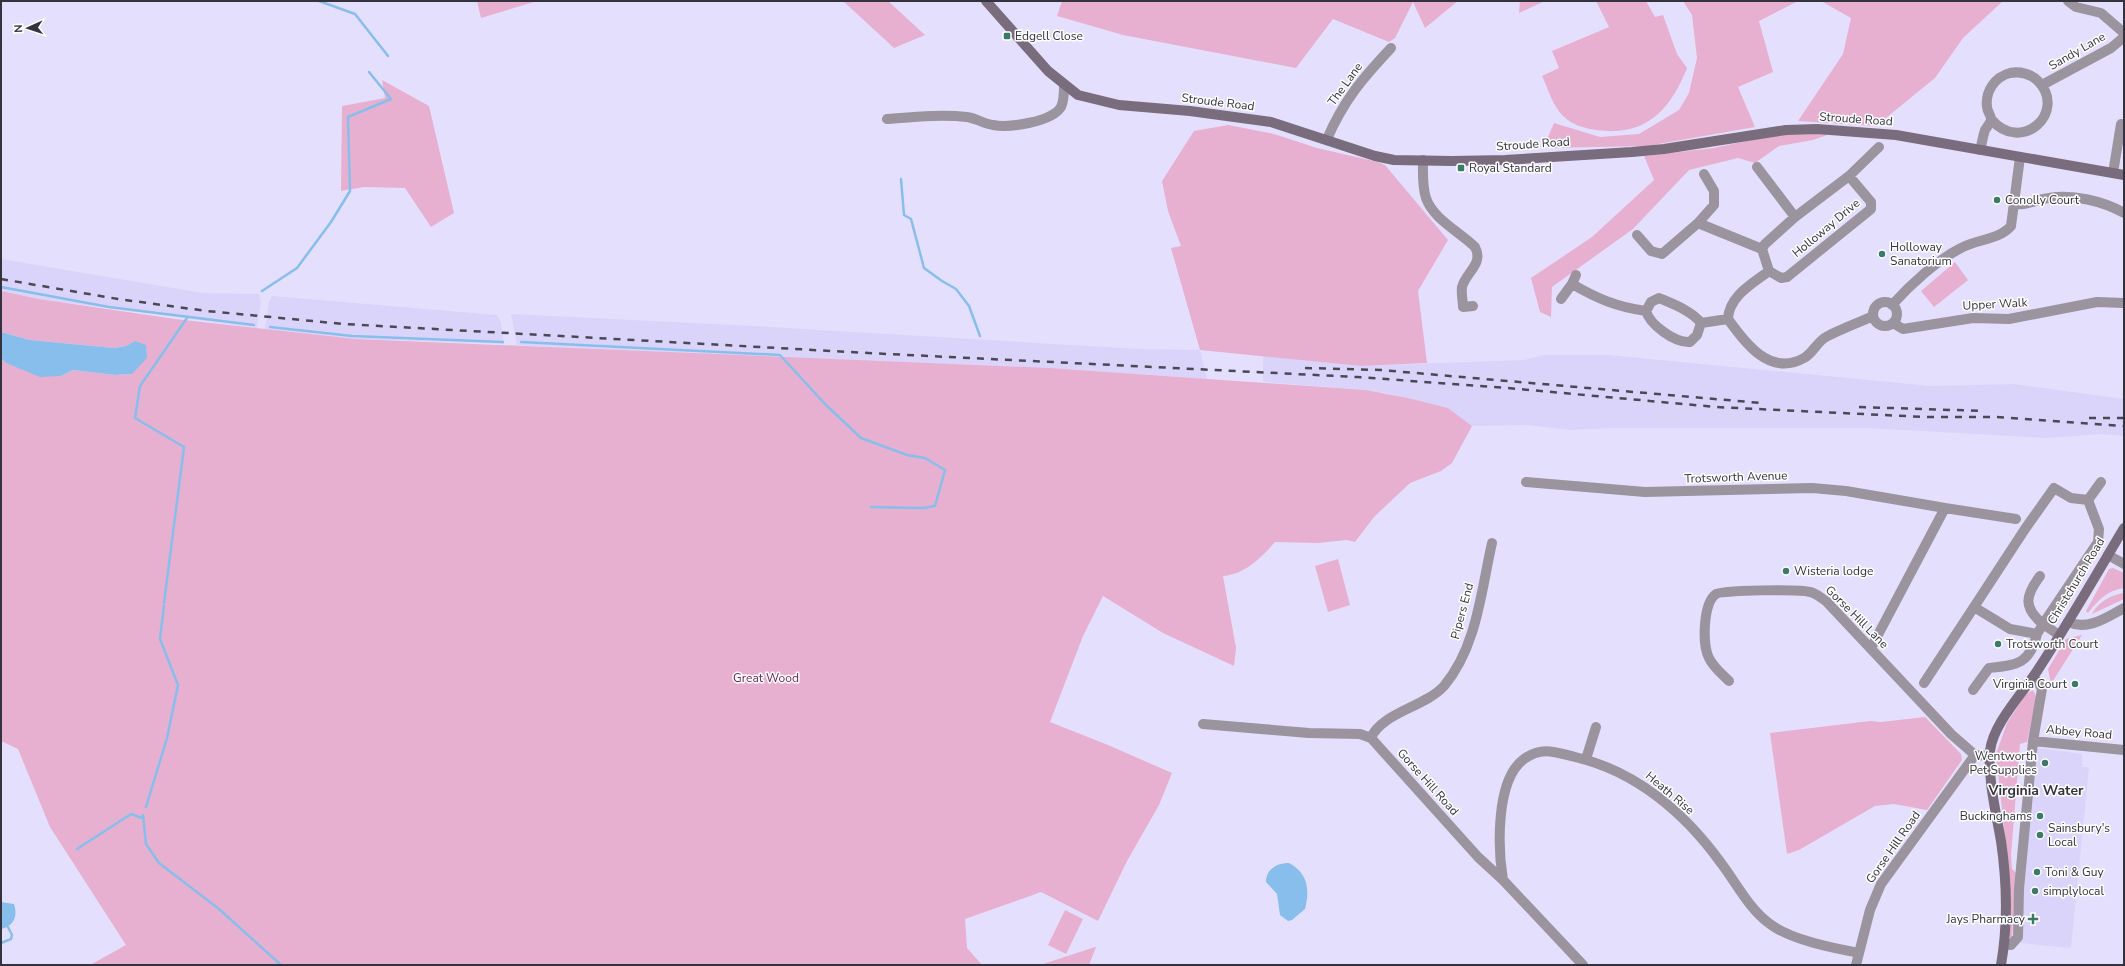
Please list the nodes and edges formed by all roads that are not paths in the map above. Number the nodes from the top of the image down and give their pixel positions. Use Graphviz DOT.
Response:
graph roads {
  1 [pos="986,1"];
  2 [pos="2068,1"];
  3 [pos="2124,33"];
  4 [pos="2124,37"];
  5 [pos="1390,48"];
  6 [pos="2042,85"];
  7 [pos="1064,86"];
  8 [pos="1078,95"];
  9 [pos="1062,105"];
  10 [pos="887,119"];
  11 [pos="1991,119"];
  12 [pos="2121,124"];
  13 [pos="1327,139"];
  14 [pos="1879,147"];
  15 [pos="1980,150"];
  16 [pos="2020,157"];
  17 [pos="1422,160"];
  18 [pos="1757,167"];
  19 [pos="2113,173"];
  20 [pos="1704,174"];
  21 [pos="2124,175"];
  22 [pos="1849,176"];
  23 [pos="2015,204"];
  24 [pos="2124,213"];
  25 [pos="1795,217"];
  26 [pos="1698,223"];
  27 [pos="1637,234"];
  28 [pos="1762,249"];
  29 [pos="1769,271"];
  30 [pos="1561,299"];
  31 [pos="2124,303"];
  32 [pos="1892,305"];
  33 [pos="1473,306"];
  34 [pos="1646,311"];
  35 [pos="1873,316"];
  36 [pos="1728,319"];
  37 [pos="1701,323"];
  38 [pos="1893,323"];
  39 [pos="1526,482"];
  40 [pos="2102,482"];
  41 [pos="2088,500"];
  42 [pos="1945,508"];
  43 [pos="2016,519"];
  44 [pos="2124,528"];
  45 [pos="1492,543"];
  46 [pos="2108,555"];
  47 [pos="2124,564"];
  48 [pos="2040,576"];
  49 [pos="1974,607"];
  50 [pos="2124,608"];
  51 [pos="2068,622"];
  52 [pos="2044,624"];
  53 [pos="2037,634"];
  54 [pos="2059,635"];
  55 [pos="1871,648"];
  56 [pos="2033,678"];
  57 [pos="1729,681"];
  58 [pos="1924,683"];
  59 [pos="1973,690"];
  60 [pos="1203,724"];
  61 [pos="1596,727"];
  62 [pos="1371,738"];
  63 [pos="2033,741"];
  64 [pos="2124,750"];
  65 [pos="1975,755"];
  66 [pos="1990,756"];
  67 [pos="1586,759"];
  68 [pos="1503,880"];
  69 [pos="2010,943"];
  70 [pos="1859,953"];
  71 [pos="1583,965"];
  72 [pos="1856,965"];
  73 [pos="2001,965"];
  1 -- 7 [label="street, Stroude Road"];
  2 -- 3 [label="street"];
  4 -- 6 [label="street, Sandy Lane"];
  5 -- 13 [label="street, The Lane"];
  6 -- 11 [label="street, Sandy Lane"];
  6 -- 11 [label="street, Sandy Lane"];
  7 -- 8 [label="street, Stroude Road"];
  7 -- 9 [label="street"];
  8 -- 9 [label="street"];
  8 -- 13 [label="street, Stroude Road"];
  9 -- 10 [label="street"];
  11 -- 15 [label="street"];
  12 -- 19 [label="street"];
  13 -- 17 [label="street, Stroude Road"];
  14 -- 22 [label="street"];
  15 -- 16 [label="street, Stroude Road"];
  15 -- 17 [label="street, Stroude Road"];
  16 -- 19 [label="street, Stroude Road"];
  16 -- 23 [label="street"];
  17 -- 33 [label="street"];
  18 -- 25 [label="street"];
  19 -- 21 [label="street, Stroude Road"];
  20 -- 26 [label="street"];
  22 -- 25 [label="street"];
  22 -- 29 [label="street, Holloway Drive"];
  23 -- 24 [label="street"];
  23 -- 32 [label="street"];
  25 -- 28 [label="street"];
  26 -- 27 [label="street"];
  26 -- 28 [label="street"];
  28 -- 29 [label="street"];
  29 -- 36 [label="street"];
  30 -- 34 [label="street"];
  31 -- 38 [label="street, Upper Walk"];
  32 -- 35 [label="street"];
  32 -- 38 [label="street"];
  34 -- 37 [label="street"];
  34 -- 37 [label="street"];
  35 -- 36 [label="street"];
  35 -- 38 [label="street"];
  36 -- 37 [label="street"];
  39 -- 42 [label="street, Trotsworth Avenue"];
  40 -- 41 [label="street"];
  41 -- 49 [label="street"];
  41 -- 52 [label="street"];
  42 -- 43 [label="street, Trotsworth Avenue"];
  42 -- 55 [label="street"];
  44 -- 46 [label="street, Christchurch Road"];
  45 -- 62 [label="street, Pipers End"];
  46 -- 47 [label="street"];
  46 -- 51 [label="street, Christchurch Road"];
  48 -- 52 [label="street"];
  49 -- 53 [label="street"];
  49 -- 58 [label="street"];
  50 -- 51 [label="street"];
  51 -- 54 [label="street, Christchurch Road"];
  52 -- 53 [label="street"];
  52 -- 54 [label="street"];
  53 -- 59 [label="street"];
  54 -- 56 [label="street, Christchurch Road"];
  55 -- 57 [label="street, Gorse Hill Lane"];
  55 -- 65 [label="street, Gorse Hill Lane"];
  56 -- 63 [label="street"];
  56 -- 66 [label="street, Christchurch Road"];
  60 -- 62 [label="street"];
  61 -- 67 [label="street"];
  62 -- 68 [label="street, Gorse Hill Road"];
  63 -- 64 [label="street, Abbey Road"];
  63 -- 69 [label="street"];
  65 -- 66 [label="street"];
  65 -- 70 [label="street, Gorse Hill Road"];
  66 -- 69 [label="street, Christchurch Road"];
  67 -- 68 [label="street, Heath Rise"];
  67 -- 70 [label="street, Heath Rise"];
  68 -- 71 [label="street, Gorse Hill Road"];
  69 -- 73 [label="street, Christchurch Road"];
  70 -- 72 [label="street, Gorse Hill Road"];
}
